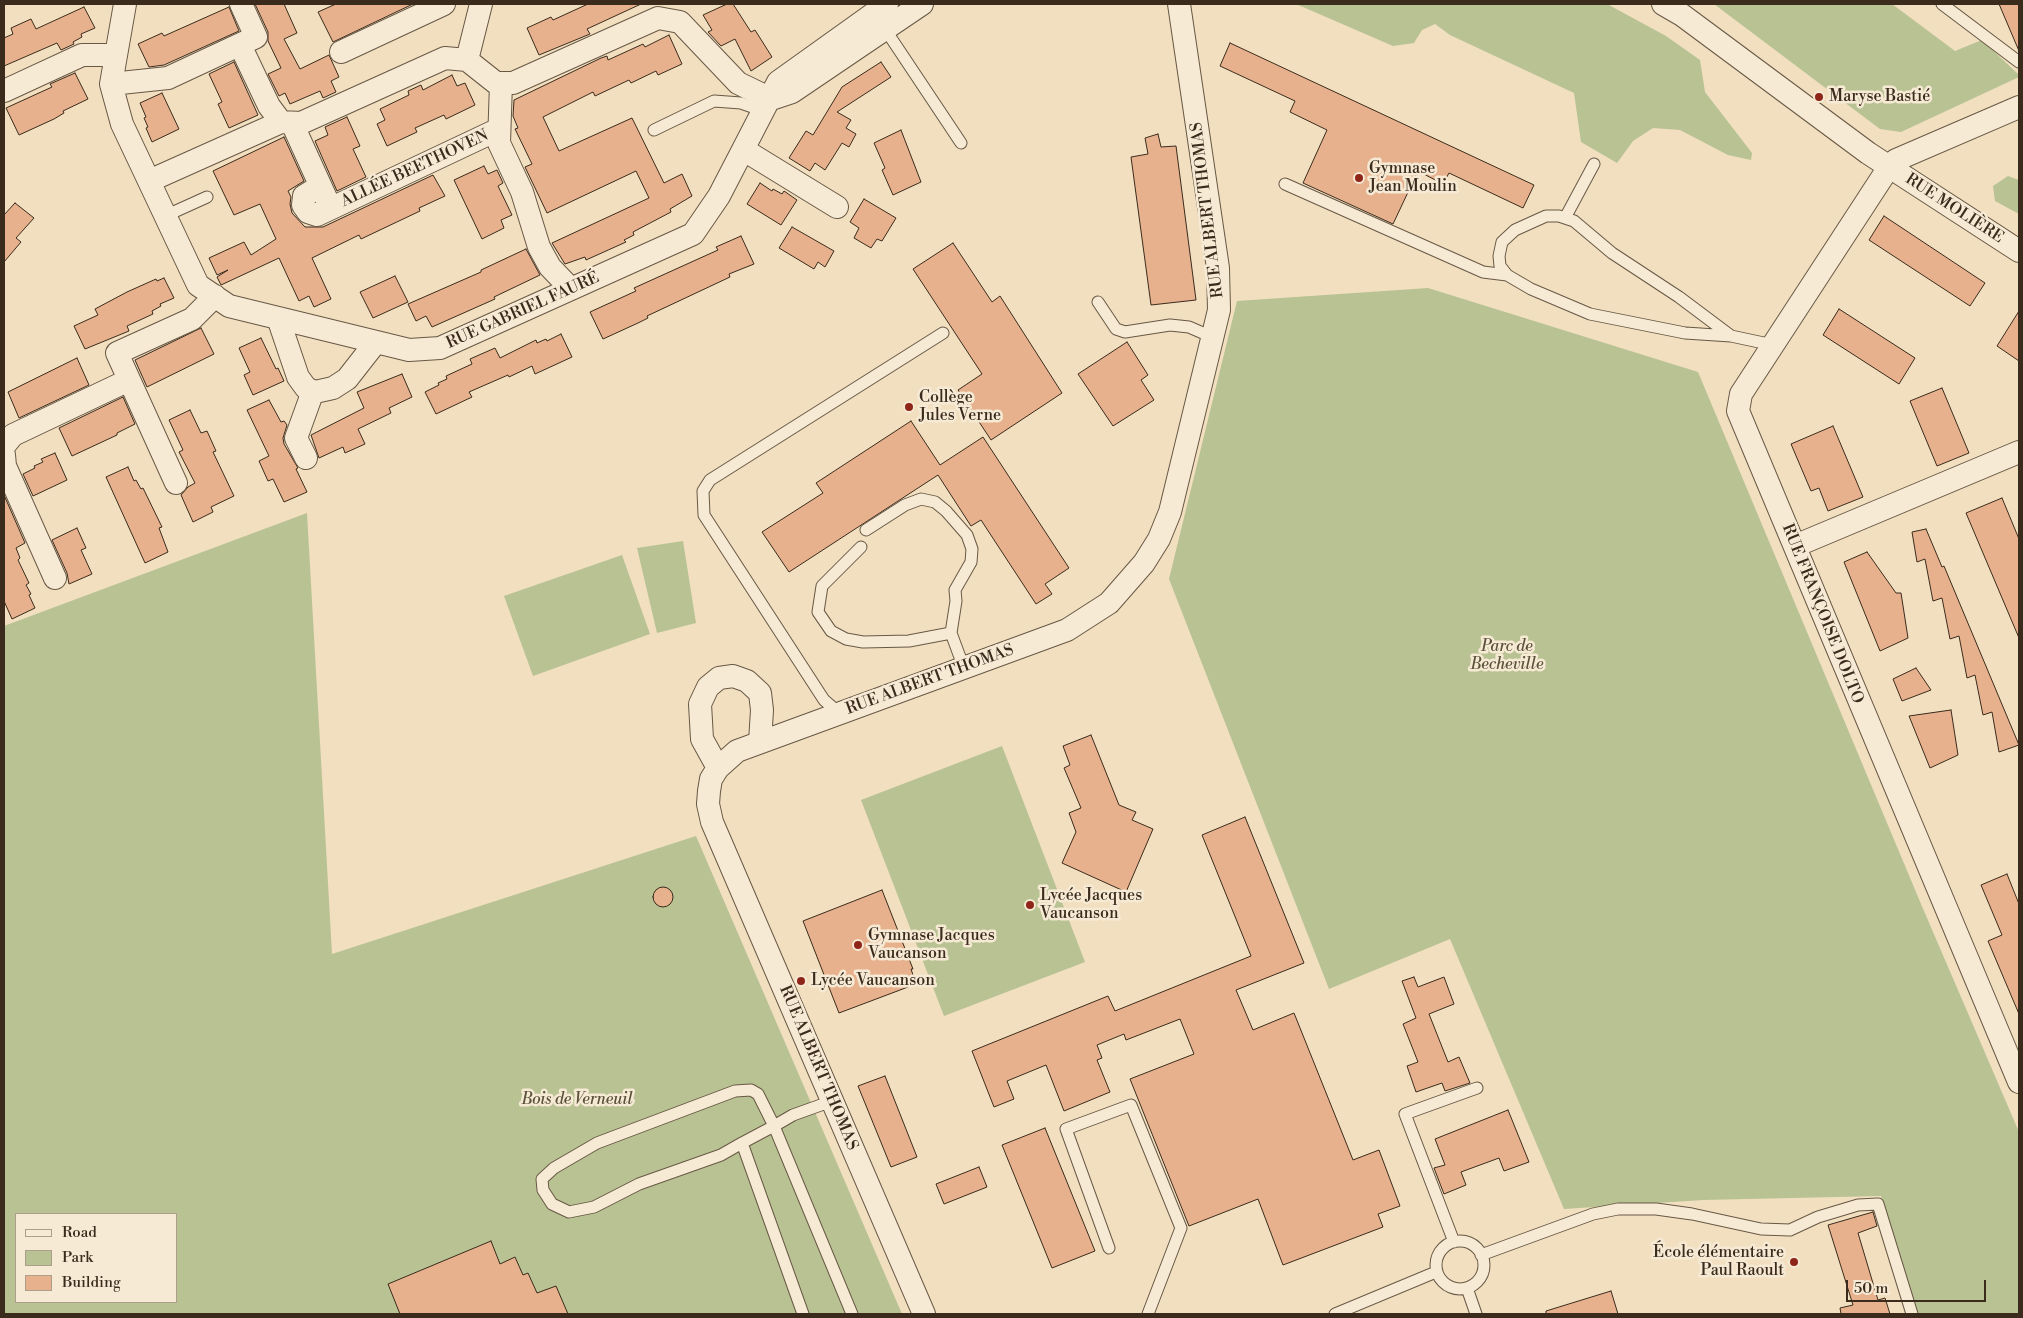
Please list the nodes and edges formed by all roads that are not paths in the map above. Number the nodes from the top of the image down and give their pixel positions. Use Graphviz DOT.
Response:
graph roads {
  1 [pos="125,4"];
  2 [pos="241,4"];
  3 [pos="444,4"];
  4 [pos="481,4"];
  5 [pos="887,4"];
  6 [pos="922,4"];
  7 [pos="1179,4"];
  8 [pos="1663,4"];
  9 [pos="1942,4"];
  10 [pos="885,29"];
  11 [pos="240,45"];
  12 [pos="341,52"];
  13 [pos="116,55"];
  14 [pos="467,60"];
  15 [pos="2019,62"];
  16 [pos="501,83"];
  17 [pos="111,84"];
  18 [pos="4,92"];
  19 [pos="768,105"];
  20 [pos="2019,107"];
  21 [pos="286,122"];
  22 [pos="499,129"];
  23 [pos="654,130"];
  24 [pos="961,143"];
  25 [pos="744,150"];
  26 [pos="1594,164"];
  27 [pos="1889,167"];
  28 [pos="149,181"];
  29 [pos="1285,184"];
  30 [pos="207,197"];
  31 [pos="837,207"];
  32 [pos="165,216"];
  33 [pos="1565,218"];
  34 [pos="2019,251"];
  35 [pos="1507,275"];
  36 [pos="571,289"];
  37 [pos="215,296"];
  38 [pos="1098,302"];
  39 [pos="278,318"];
  40 [pos="943,333"];
  41 [pos="1731,336"];
  42 [pos="1212,337"];
  43 [pos="376,342"];
  44 [pos="1773,345"];
  45 [pos="129,380"];
  46 [pos="313,391"];
  47 [pos="4,446"];
  48 [pos="2019,452"];
  49 [pos="4,455"];
  50 [pos="306,458"];
  51 [pos="176,483"];
  52 [pos="866,530"];
  53 [pos="1794,546"];
  54 [pos="861,547"];
  55 [pos="55,578"];
  56 [pos="951,633"];
  57 [pos="964,668"];
  58 [pos="839,713"];
  59 [pos="760,742"];
  60 [pos="718,768"];
  61 [pos="2019,1082"];
  62 [pos="1477,1088"];
  63 [pos="832,1101"];
  64 [pos="774,1126"];
  65 [pos="742,1143"];
  66 [pos="1454,1242"];
  67 [pos="1109,1248"];
  68 [pos="1481,1255"];
  69 [pos="1436,1272"];
  70 [pos="1467,1288"];
  71 [pos="803,1314"];
  72 [pos="852,1314"];
  73 [pos="924,1314"];
  74 [pos="1148,1314"];
  75 [pos="1335,1314"];
  76 [pos="1476,1314"];
  77 [pos="1912,1314"];
  1 -- 13 [label="street"];
  2 -- 11 [label="street"];
  3 -- 12 [label="street"];
  4 -- 14 [label="street"];
  5 -- 19 [label="street, RUE GABRIEL FAURÉ"];
  6 -- 10 [label="street"];
  7 -- 42 [label="street, RUE ALBERT THOMAS"];
  8 -- 27 [label="street, RUE MOLIÈRE"];
  9 -- 15 [label="lane"];
  10 -- 19 [label="street"];
  10 -- 24 [label="lane"];
  11 -- 17 [label="street"];
  11 -- 21 [label="street, ALLÉE BEETHOVEN"];
  13 -- 17 [label="street"];
  13 -- 18 [label="street"];
  14 -- 16 [label="street"];
  14 -- 21 [label="street"];
  16 -- 19 [label="street"];
  16 -- 22 [label="street"];
  17 -- 28 [label="street, RUE GABRIEL FAURÉ"];
  19 -- 23 [label="lane"];
  19 -- 25 [label="street, RUE GABRIEL FAURÉ"];
  20 -- 27 [label="street"];
  21 -- 22 [label="street, ALLÉE BEETHOVEN"];
  21 -- 28 [label="street"];
  22 -- 36 [label="street"];
  25 -- 31 [label="street"];
  25 -- 36 [label="street, RUE GABRIEL FAURÉ"];
  26 -- 33 [label="lane"];
  27 -- 34 [label="street, RUE MOLIÈRE"];
  27 -- 44 [label="street, RUE FRANÇOISE DOLTO"];
  28 -- 32 [label="street, RUE GABRIEL FAURÉ"];
  29 -- 35 [label="lane"];
  30 -- 32 [label="lane"];
  32 -- 37 [label="street, RUE GABRIEL FAURÉ"];
  33 -- 35 [label="lane"];
  33 -- 41 [label="lane"];
  35 -- 41 [label="lane"];
  36 -- 43 [label="street, RUE GABRIEL FAURÉ"];
  37 -- 39 [label="street, RUE GABRIEL FAURÉ"];
  37 -- 45 [label="street"];
  38 -- 42 [label="lane"];
  39 -- 43 [label="street, RUE GABRIEL FAURÉ"];
  39 -- 46 [label="street"];
  40 -- 58 [label="lane"];
  41 -- 44 [label="lane"];
  42 -- 57 [label="street, RUE ALBERT THOMAS"];
  43 -- 46 [label="street"];
  44 -- 53 [label="street, RUE FRANÇOISE DOLTO"];
  45 -- 47 [label="street"];
  45 -- 51 [label="street"];
  46 -- 50 [label="street"];
  48 -- 53 [label="street"];
  49 -- 55 [label="street"];
  52 -- 56 [label="lane"];
  53 -- 61 [label="street, RUE FRANÇOISE DOLTO"];
  54 -- 56 [label="lane"];
  56 -- 57 [label="lane"];
  57 -- 58 [label="street, RUE ALBERT THOMAS"];
  58 -- 59 [label="street, RUE ALBERT THOMAS"];
  59 -- 60 [label="street, RUE ALBERT THOMAS"];
  59 -- 60 [label="street"];
  60 -- 63 [label="street, RUE ALBERT THOMAS"];
  62 -- 66 [label="lane"];
  63 -- 64 [label="lane"];
  63 -- 73 [label="street, RUE ALBERT THOMAS"];
  64 -- 65 [label="lane"];
  64 -- 65 [label="lane"];
  64 -- 72 [label="lane"];
  65 -- 71 [label="lane"];
  66 -- 68 [label="lane"];
  66 -- 69 [label="lane"];
  67 -- 74 [label="lane"];
  68 -- 70 [label="lane"];
  68 -- 77 [label="lane"];
  69 -- 70 [label="lane"];
  69 -- 75 [label="lane"];
  70 -- 76 [label="lane"];
}
